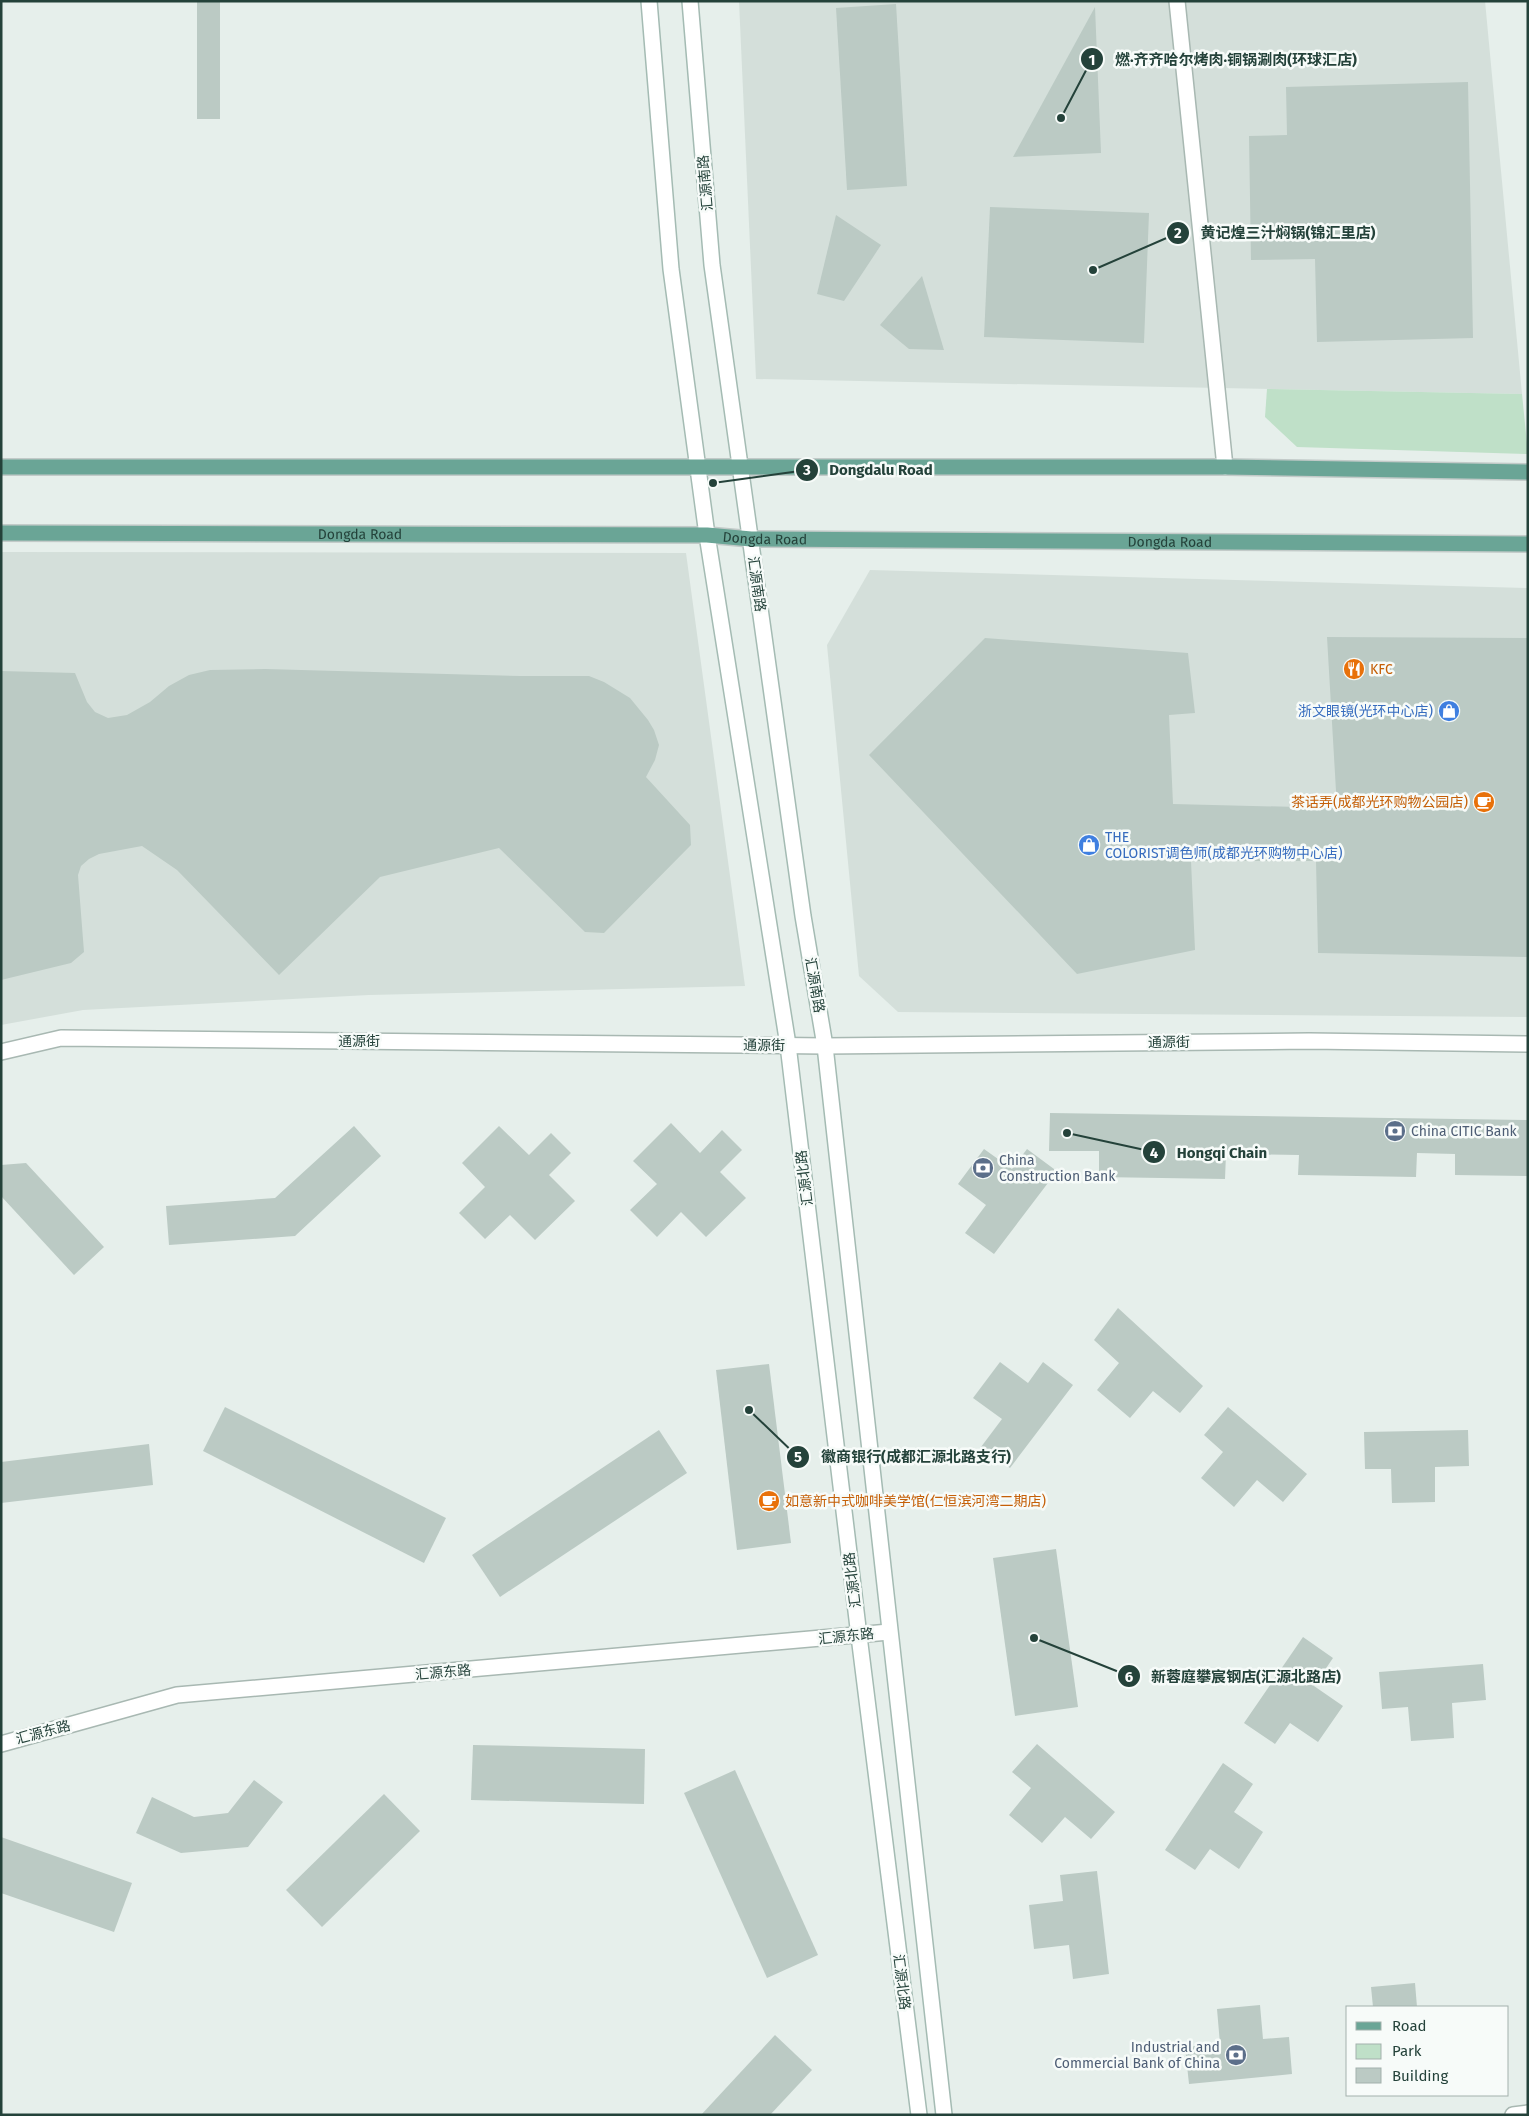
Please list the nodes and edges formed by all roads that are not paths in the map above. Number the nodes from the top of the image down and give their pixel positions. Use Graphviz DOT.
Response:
graph roads {
  1 [pos="649,1"];
  2 [pos="690,1"];
  3 [pos="1177,1"];
  4 [pos="1,467"];
  5 [pos="698,467"];
  6 [pos="740,467"];
  7 [pos="1225,467"];
  8 [pos="1528,472"];
  9 [pos="1,533"];
  10 [pos="707,535"];
  11 [pos="751,539"];
  12 [pos="1528,544"];
  13 [pos="1528,1044"];
  14 [pos="788,1045"];
  15 [pos="825,1046"];
  16 [pos="1,1052"];
  17 [pos="890,1632"];
  18 [pos="859,1636"];
  19 [pos="1,1744"];
  20 [pos="1528,2113"];
  21 [pos="919,2115"];
  22 [pos="944,2115"];
  23 [pos="1512,2115"];
  1 -- 5 [label="street"];
  2 -- 6 [label="street, 汇源南路"];
  3 -- 7 [label="street"];
  4 -- 5 [label="main road"];
  5 -- 6 [label="main road"];
  5 -- 10 [label="street"];
  6 -- 7 [label="main road"];
  6 -- 11 [label="street, 汇源南路"];
  7 -- 8 [label="main road"];
  9 -- 10 [label="main road, Dongda Road"];
  10 -- 11 [label="main road, Dongda Road"];
  10 -- 14 [label="street"];
  11 -- 12 [label="main road, Dongda Road"];
  11 -- 15 [label="street, 汇源南路"];
  13 -- 15 [label="street, 通源街"];
  14 -- 15 [label="street, 通源街"];
  14 -- 16 [label="street, 通源街"];
  14 -- 18 [label="street, 汇源北路"];
  15 -- 17 [label="street, 汇源北路"];
  17 -- 18 [label="street, 汇源东路"];
  17 -- 22 [label="street, 汇源北路"];
  18 -- 19 [label="street, 汇源东路"];
  18 -- 21 [label="street, 汇源北路"];
  20 -- 23 [label="street"];
}
